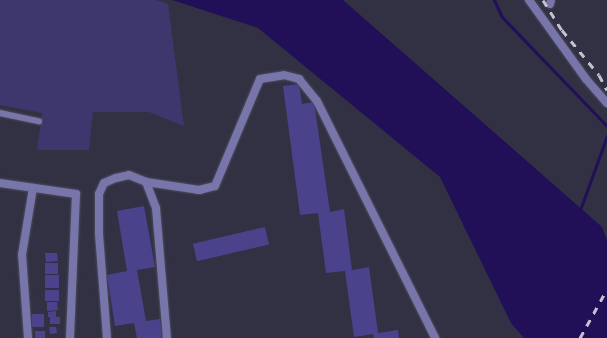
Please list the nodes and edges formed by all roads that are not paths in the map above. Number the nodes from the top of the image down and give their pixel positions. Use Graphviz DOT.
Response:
graph roads {
  1 [pos="529,0"];
  2 [pos="607,103"];
  3 [pos="0,114"];
  4 [pos="38,120"];
  5 [pos="146,182"];
  6 [pos="0,183"];
  7 [pos="33,188"];
  8 [pos="28,338"];
  9 [pos="70,338"];
  10 [pos="108,338"];
  11 [pos="167,338"];
  12 [pos="435,338"];
  1 -- 2 [label="street"];
  3 -- 4 [label="lane"];
  5 -- 10 [label="street"];
  5 -- 11 [label="street"];
  5 -- 12 [label="street"];
  6 -- 7 [label="street"];
  7 -- 8 [label="street"];
  7 -- 9 [label="street"];
}
